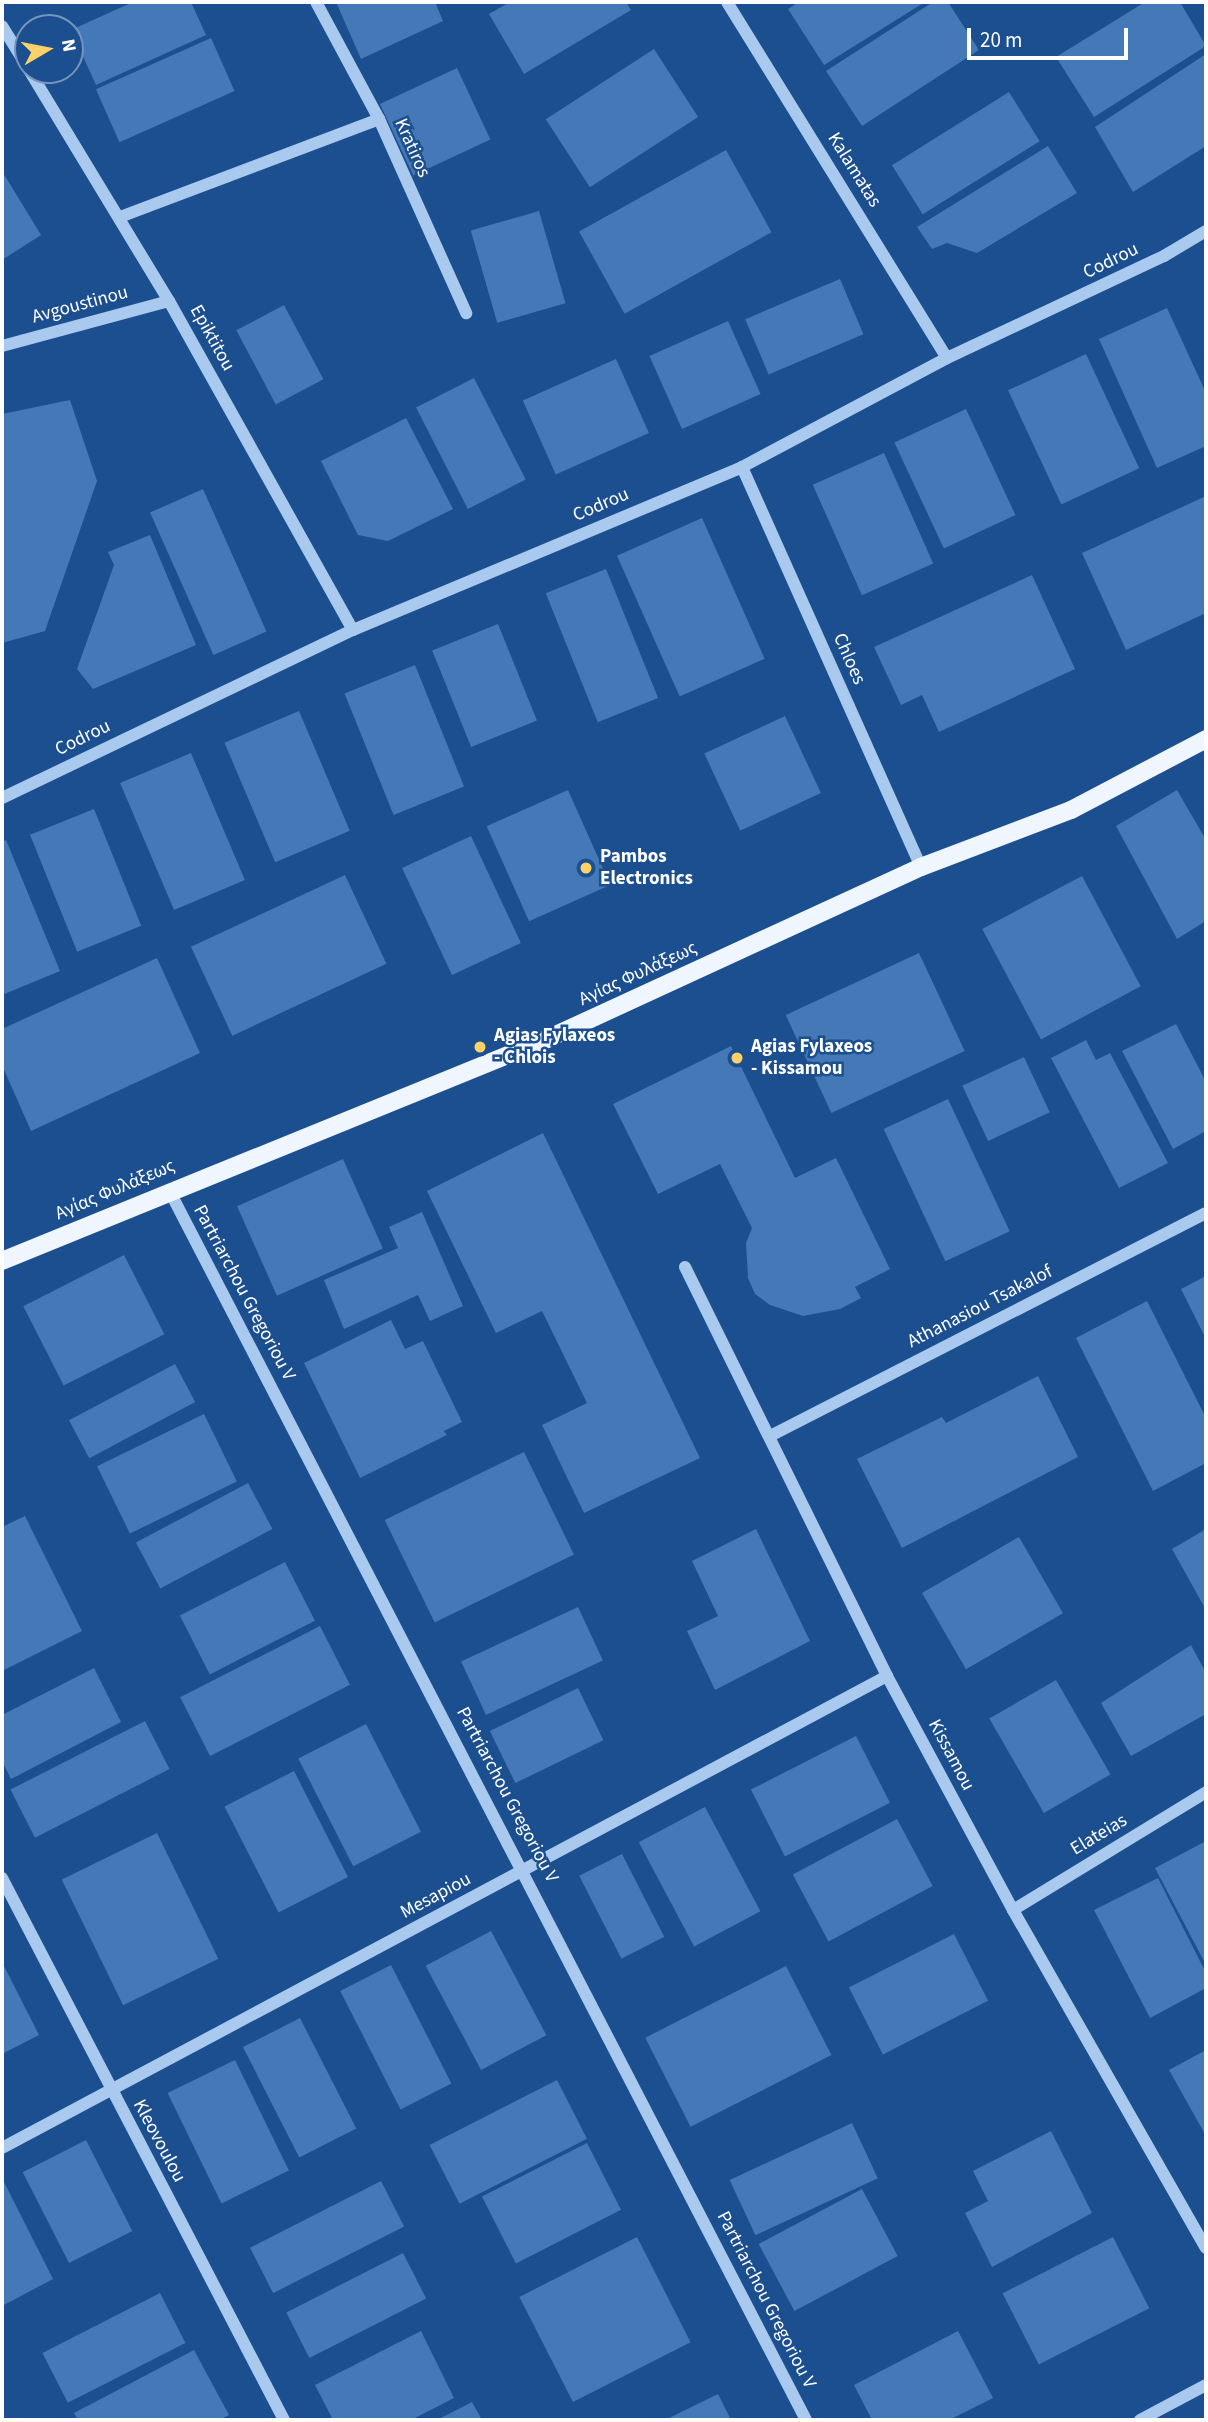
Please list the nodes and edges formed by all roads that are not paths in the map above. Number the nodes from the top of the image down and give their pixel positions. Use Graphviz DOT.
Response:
graph roads {
  1 [pos="316,2"];
  2 [pos="727,2"];
  3 [pos="2,26"];
  4 [pos="14,45"];
  5 [pos="38,84"];
  6 [pos="379,119"];
  7 [pos="120,217"];
  8 [pos="1206,231"];
  9 [pos="169,301"];
  10 [pos="466,313"];
  11 [pos="2,346"];
  12 [pos="947,358"];
  13 [pos="742,467"];
  14 [pos="353,630"];
  15 [pos="1206,738"];
  16 [pos="2,798"];
  17 [pos="921,867"];
  18 [pos="169,1190"];
  19 [pos="1206,1213"];
  20 [pos="2,1261"];
  21 [pos="685,1267"];
  22 [pos="772,1435"];
  23 [pos="887,1676"];
  24 [pos="1206,1792"];
  25 [pos="524,1871"];
  26 [pos="2,1878"];
  27 [pos="1013,1910"];
  28 [pos="110,2089"];
  29 [pos="2,2148"];
  30 [pos="1206,2248"];
  31 [pos="1206,2385"];
  32 [pos="284,2420"];
  33 [pos="806,2420"];
  34 [pos="1140,2420"];
  1 -- 6 [label="street, Kratiros"];
  2 -- 12 [label="street, Kalamatas"];
  3 -- 4 [label="street, Epiktitou"];
  5 -- 7 [label="street, Epiktitou"];
  6 -- 7 [label="street"];
  6 -- 10 [label="street, Kratiros"];
  7 -- 9 [label="street, Epiktitou"];
  8 -- 12 [label="street, Codrou"];
  9 -- 11 [label="street, Avgoustinou"];
  9 -- 14 [label="street, Epiktitou"];
  12 -- 13 [label="street, Codrou"];
  13 -- 14 [label="street, Codrou"];
  13 -- 17 [label="street, Chloes"];
  14 -- 16 [label="street, Codrou"];
  15 -- 17 [label="main road, Αγίας Φυλάξεως"];
  17 -- 18 [label="main road, Αγίας Φυλάξεως"];
  18 -- 20 [label="main road, Αγίας Φυλάξεως"];
  18 -- 25 [label="street, Partriarchou Gregoriou V"];
  19 -- 22 [label="street, Athanasiou Tsakalof"];
  21 -- 22 [label="street, Kissamou"];
  22 -- 23 [label="street, Kissamou"];
  23 -- 25 [label="street, Mesapiou"];
  23 -- 27 [label="street, Kissamou"];
  24 -- 27 [label="street, Elateias"];
  25 -- 28 [label="street, Mesapiou"];
  25 -- 33 [label="street, Partriarchou Gregoriou V"];
  26 -- 28 [label="street, Kleovoulou"];
  27 -- 30 [label="street, Kissamou"];
  28 -- 29 [label="street, Mesapiou"];
  28 -- 32 [label="street, Kleovoulou"];
  31 -- 34 [label="street"];
}
